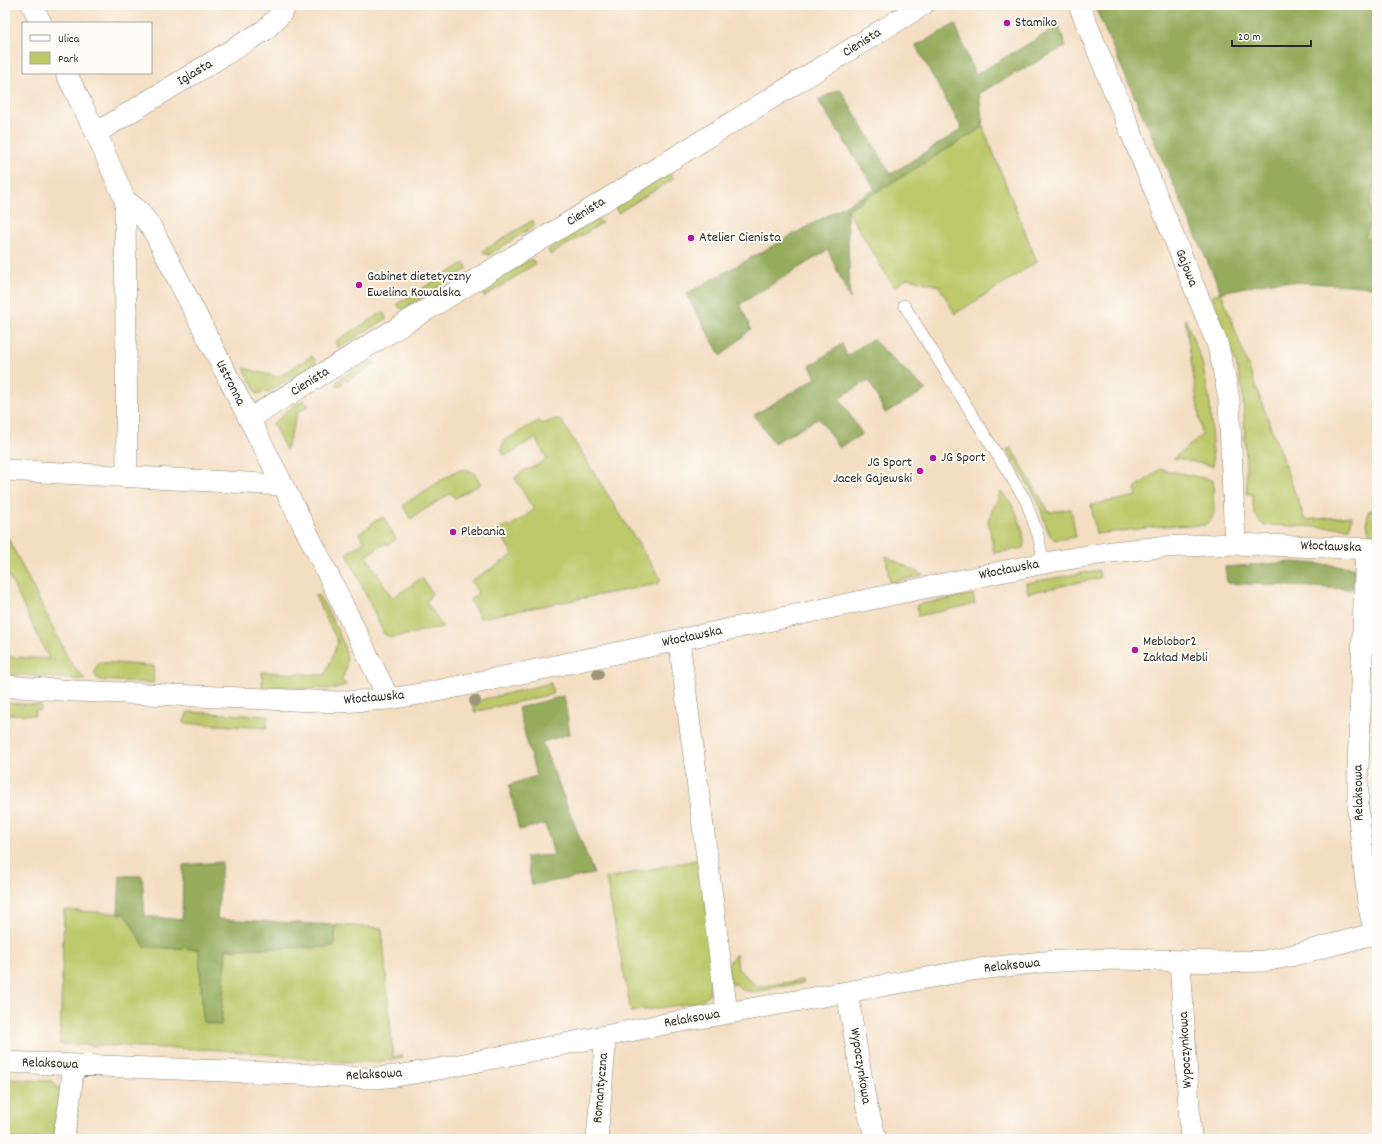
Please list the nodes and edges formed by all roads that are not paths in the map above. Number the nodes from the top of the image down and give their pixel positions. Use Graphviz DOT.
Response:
graph roads {
  1 [pos="32,5"];
  2 [pos="286,5"];
  3 [pos="923,5"];
  4 [pos="1079,5"];
  5 [pos="40,22"];
  6 [pos="66,74"];
  7 [pos="96,133"];
  8 [pos="125,200"];
  9 [pos="904,305"];
  10 [pos="249,419"];
  11 [pos="5,470"];
  12 [pos="126,476"];
  13 [pos="282,485"];
  14 [pos="1235,544"];
  15 [pos="1371,548"];
  16 [pos="1044,563"];
  17 [pos="679,640"];
  18 [pos="1369,677"];
  19 [pos="5,686"];
  20 [pos="389,699"];
  21 [pos="1377,933"];
  22 [pos="1180,961"];
  23 [pos="848,992"];
  24 [pos="727,1013"];
  25 [pos="603,1037"];
  26 [pos="5,1062"];
  27 [pos="73,1066"];
  28 [pos="63,1139"];
  29 [pos="597,1139"];
  30 [pos="876,1139"];
  31 [pos="1191,1139"];
  1 -- 5 [label="street"];
  2 -- 7 [label="street, Iglasta"];
  3 -- 10 [label="street, Cienista"];
  4 -- 14 [label="street, Gajowa"];
  6 -- 7 [label="street, Ustronna"];
  7 -- 8 [label="street, Ustronna"];
  8 -- 10 [label="street, Ustronna"];
  8 -- 12 [label="street"];
  9 -- 16 [label="lane"];
  10 -- 13 [label="street, Ustronna"];
  11 -- 12 [label="street"];
  12 -- 13 [label="street"];
  13 -- 20 [label="street, Ustronna"];
  14 -- 15 [label="street, Włocławska"];
  14 -- 16 [label="street, Włocławska"];
  15 -- 18 [label="street, Relaksowa"];
  16 -- 17 [label="street, Włocławska"];
  17 -- 20 [label="street, Włocławska"];
  17 -- 24 [label="street"];
  18 -- 21 [label="street, Relaksowa"];
  19 -- 20 [label="street, Włocławska"];
  21 -- 22 [label="street, Relaksowa"];
  22 -- 23 [label="street, Relaksowa"];
  22 -- 31 [label="street, Wypoczynkowa"];
  23 -- 24 [label="street, Relaksowa"];
  23 -- 30 [label="street, Wypoczynkowa"];
  24 -- 25 [label="street, Relaksowa"];
  25 -- 27 [label="street, Relaksowa"];
  25 -- 29 [label="street, Romantyczna"];
  26 -- 27 [label="street, Relaksowa"];
  27 -- 28 [label="street"];
}
